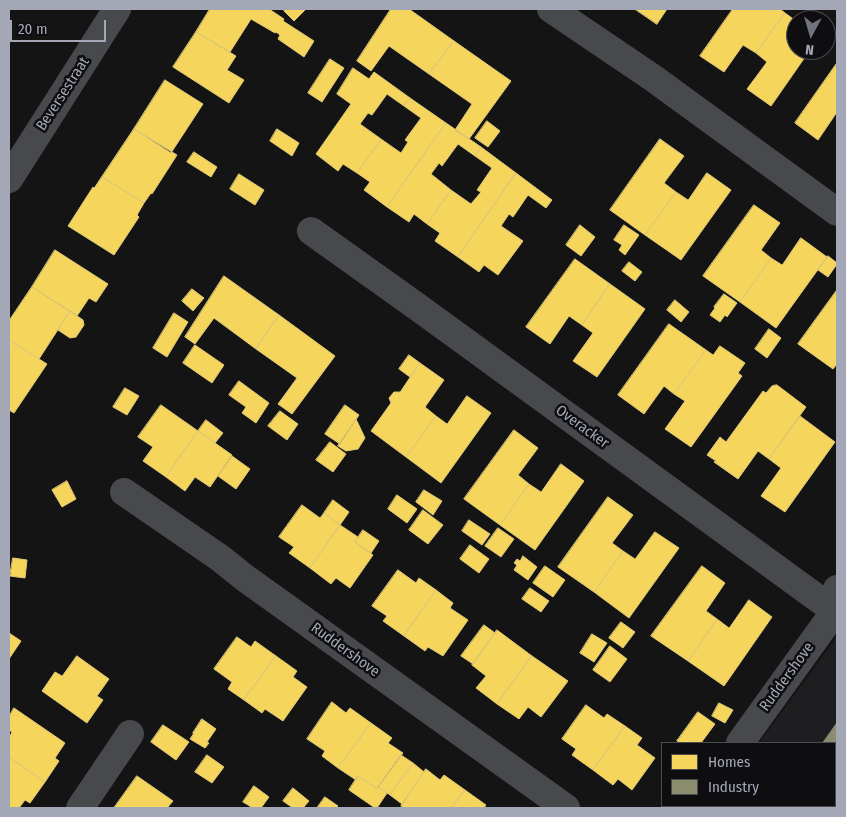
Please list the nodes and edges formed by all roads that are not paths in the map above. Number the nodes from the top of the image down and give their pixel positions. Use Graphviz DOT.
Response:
graph roads {
  1 [pos="118,9"];
  2 [pos="551,9"];
  3 [pos="9,179"];
  4 [pos="837,212"];
  5 [pos="311,231"];
  6 [pos="124,492"];
  7 [pos="836,600"];
  8 [pos="130,734"];
  9 [pos="741,742"];
  10 [pos="80,808"];
  11 [pos="566,808"];
  1 -- 3 [label="street, Beversestraat"];
  2 -- 4 [label="street"];
  5 -- 7 [label="street, Overacker"];
  6 -- 11 [label="street, Ruddershove"];
  7 -- 9 [label="street, Ruddershove"];
  8 -- 10 [label="street"];
}
